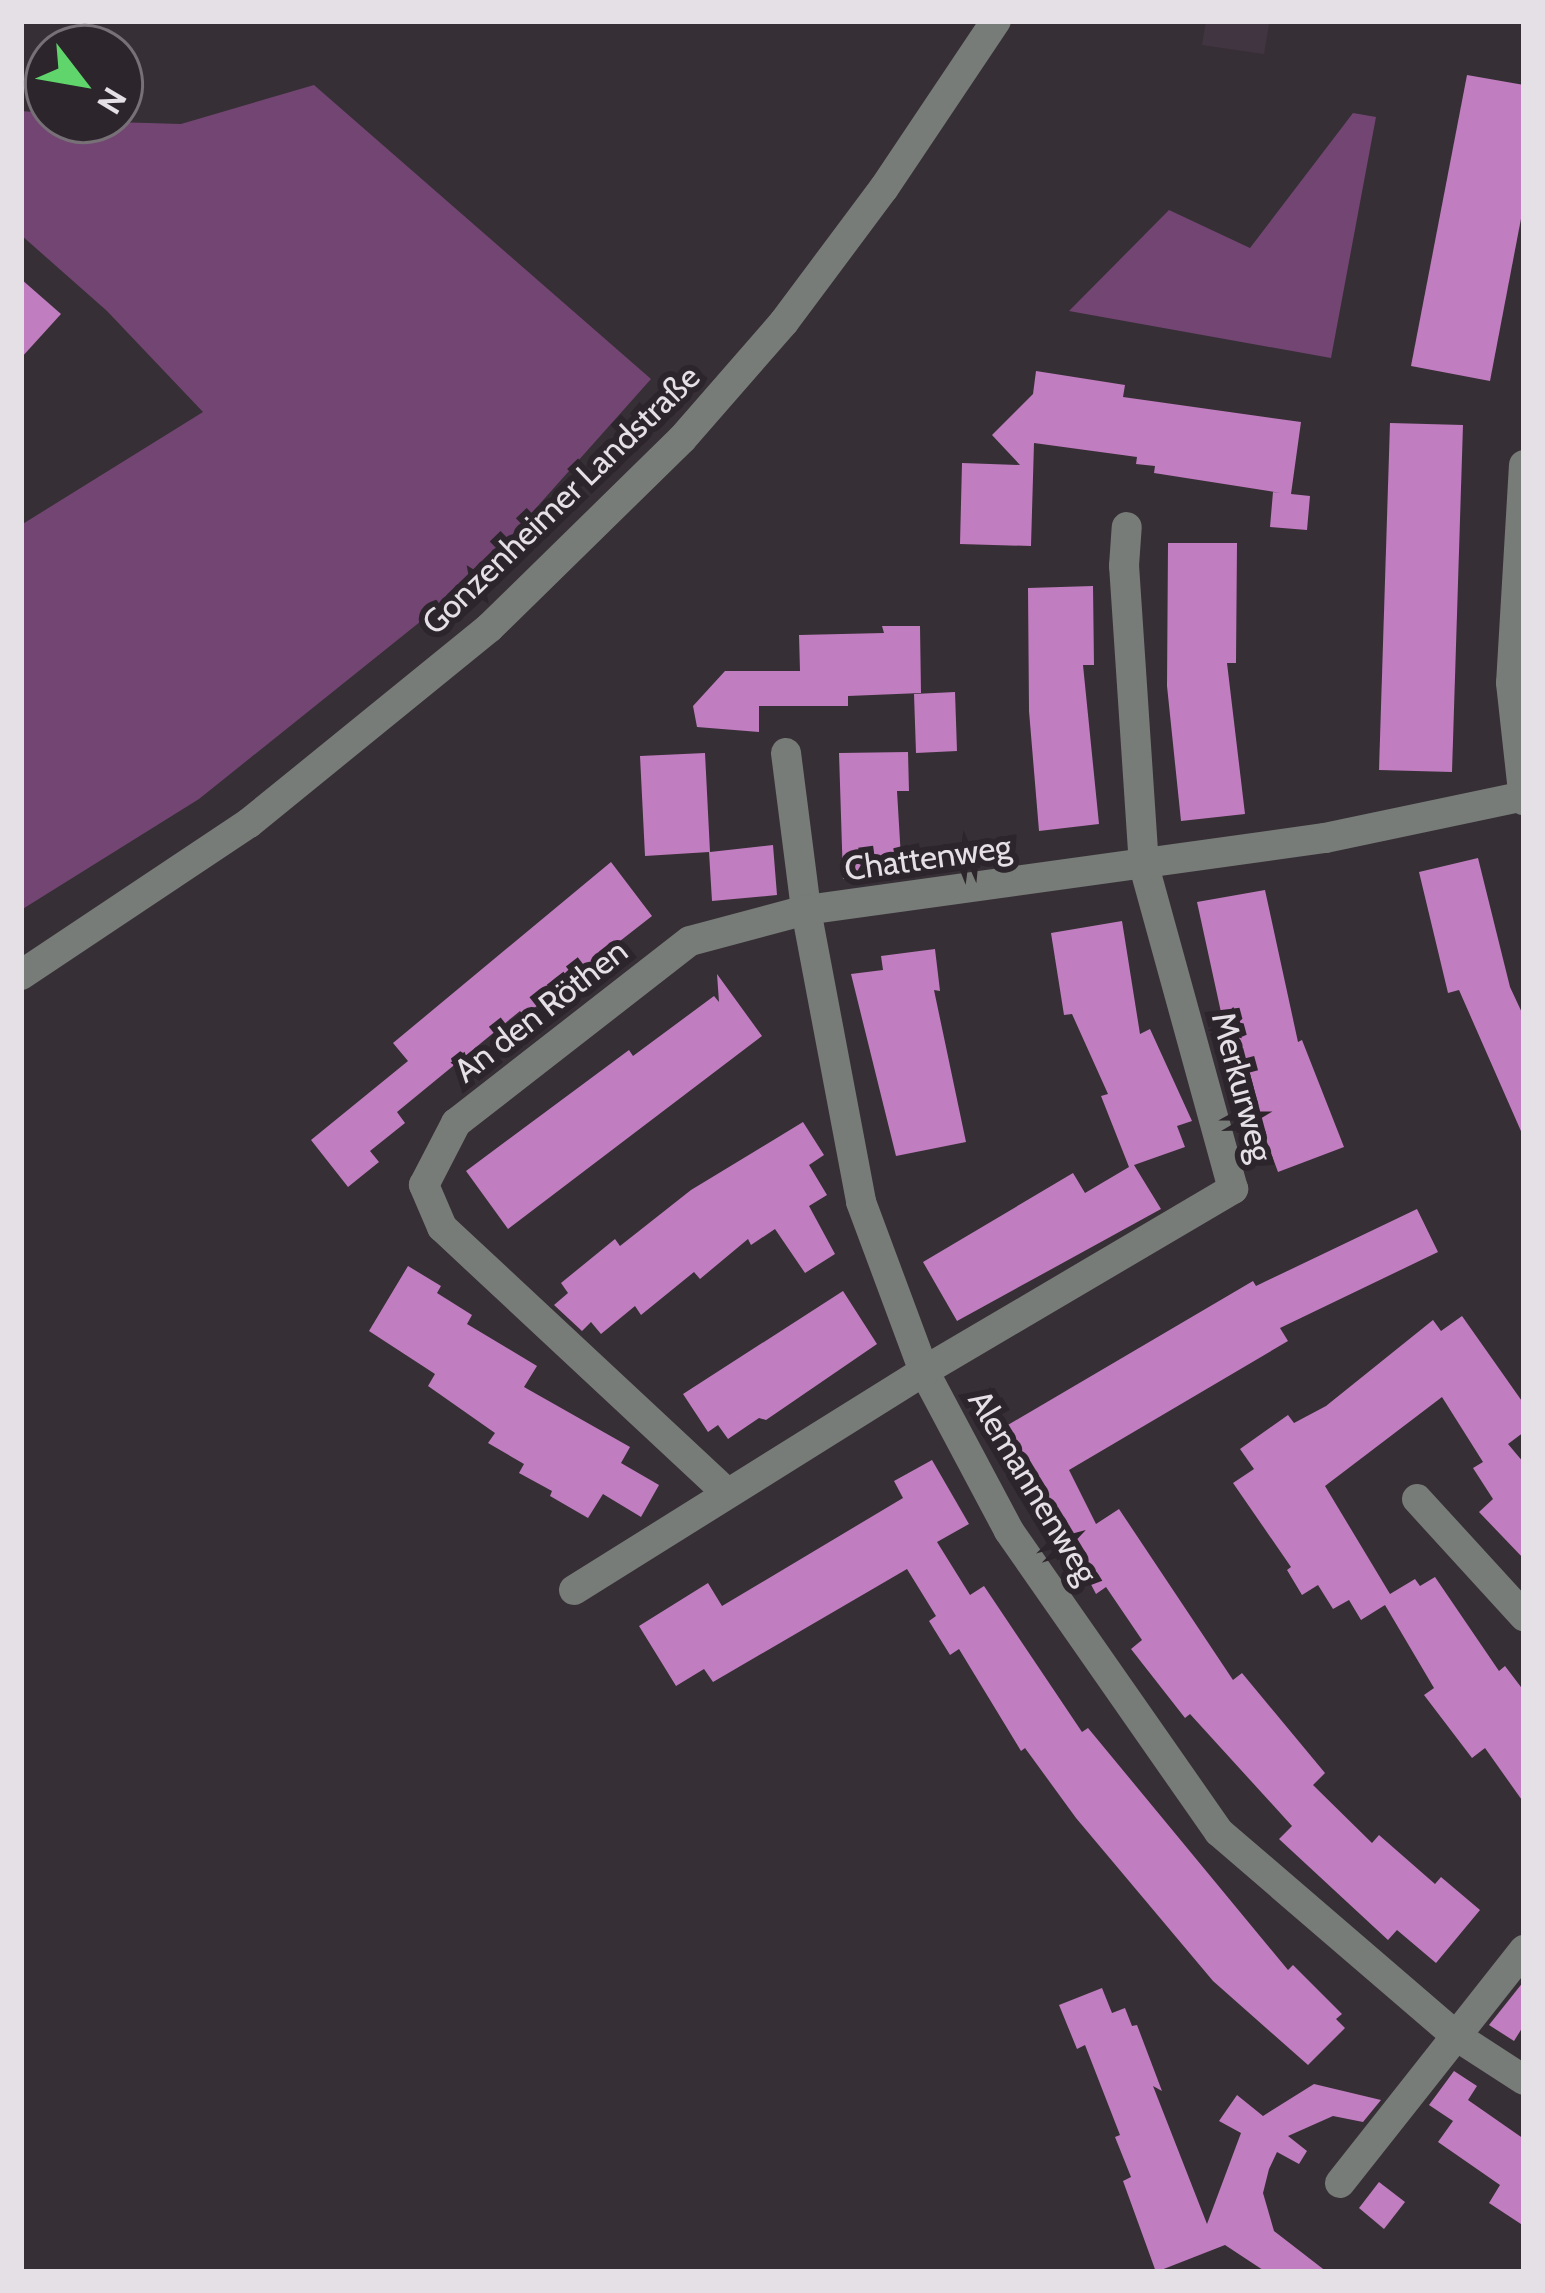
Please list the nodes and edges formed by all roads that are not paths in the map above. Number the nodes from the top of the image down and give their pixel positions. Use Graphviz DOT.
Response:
graph roads {
  1 [pos="996,21"];
  2 [pos="1524,465"];
  3 [pos="1127,527"];
  4 [pos="786,754"];
  5 [pos="1524,797"];
  6 [pos="1144,866"];
  7 [pos="806,910"];
  8 [pos="21,975"];
  9 [pos="923,1371"];
  10 [pos="726,1492"];
  11 [pos="1417,1499"];
  12 [pos="574,1590"];
  13 [pos="1524,1616"];
  14 [pos="1524,1950"];
  15 [pos="1456,2036"];
  16 [pos="1524,2080"];
  17 [pos="1340,2183"];
  1 -- 8 [label="street, Gonzenheimer Landstraße"];
  2 -- 5 [label="street"];
  3 -- 6 [label="street"];
  4 -- 7 [label="street, Chattenweg"];
  5 -- 6 [label="street, Chattenweg"];
  6 -- 7 [label="street, Chattenweg"];
  6 -- 9 [label="street, Merkurweg"];
  7 -- 9 [label="street, Alemannenweg"];
  7 -- 10 [label="street, An den Röthen"];
  9 -- 10 [label="street"];
  9 -- 15 [label="street, Alemannenweg"];
  10 -- 12 [label="street"];
  11 -- 13 [label="street"];
  14 -- 15 [label="street"];
  15 -- 16 [label="street, Alemannenweg"];
  15 -- 17 [label="street"];
}
